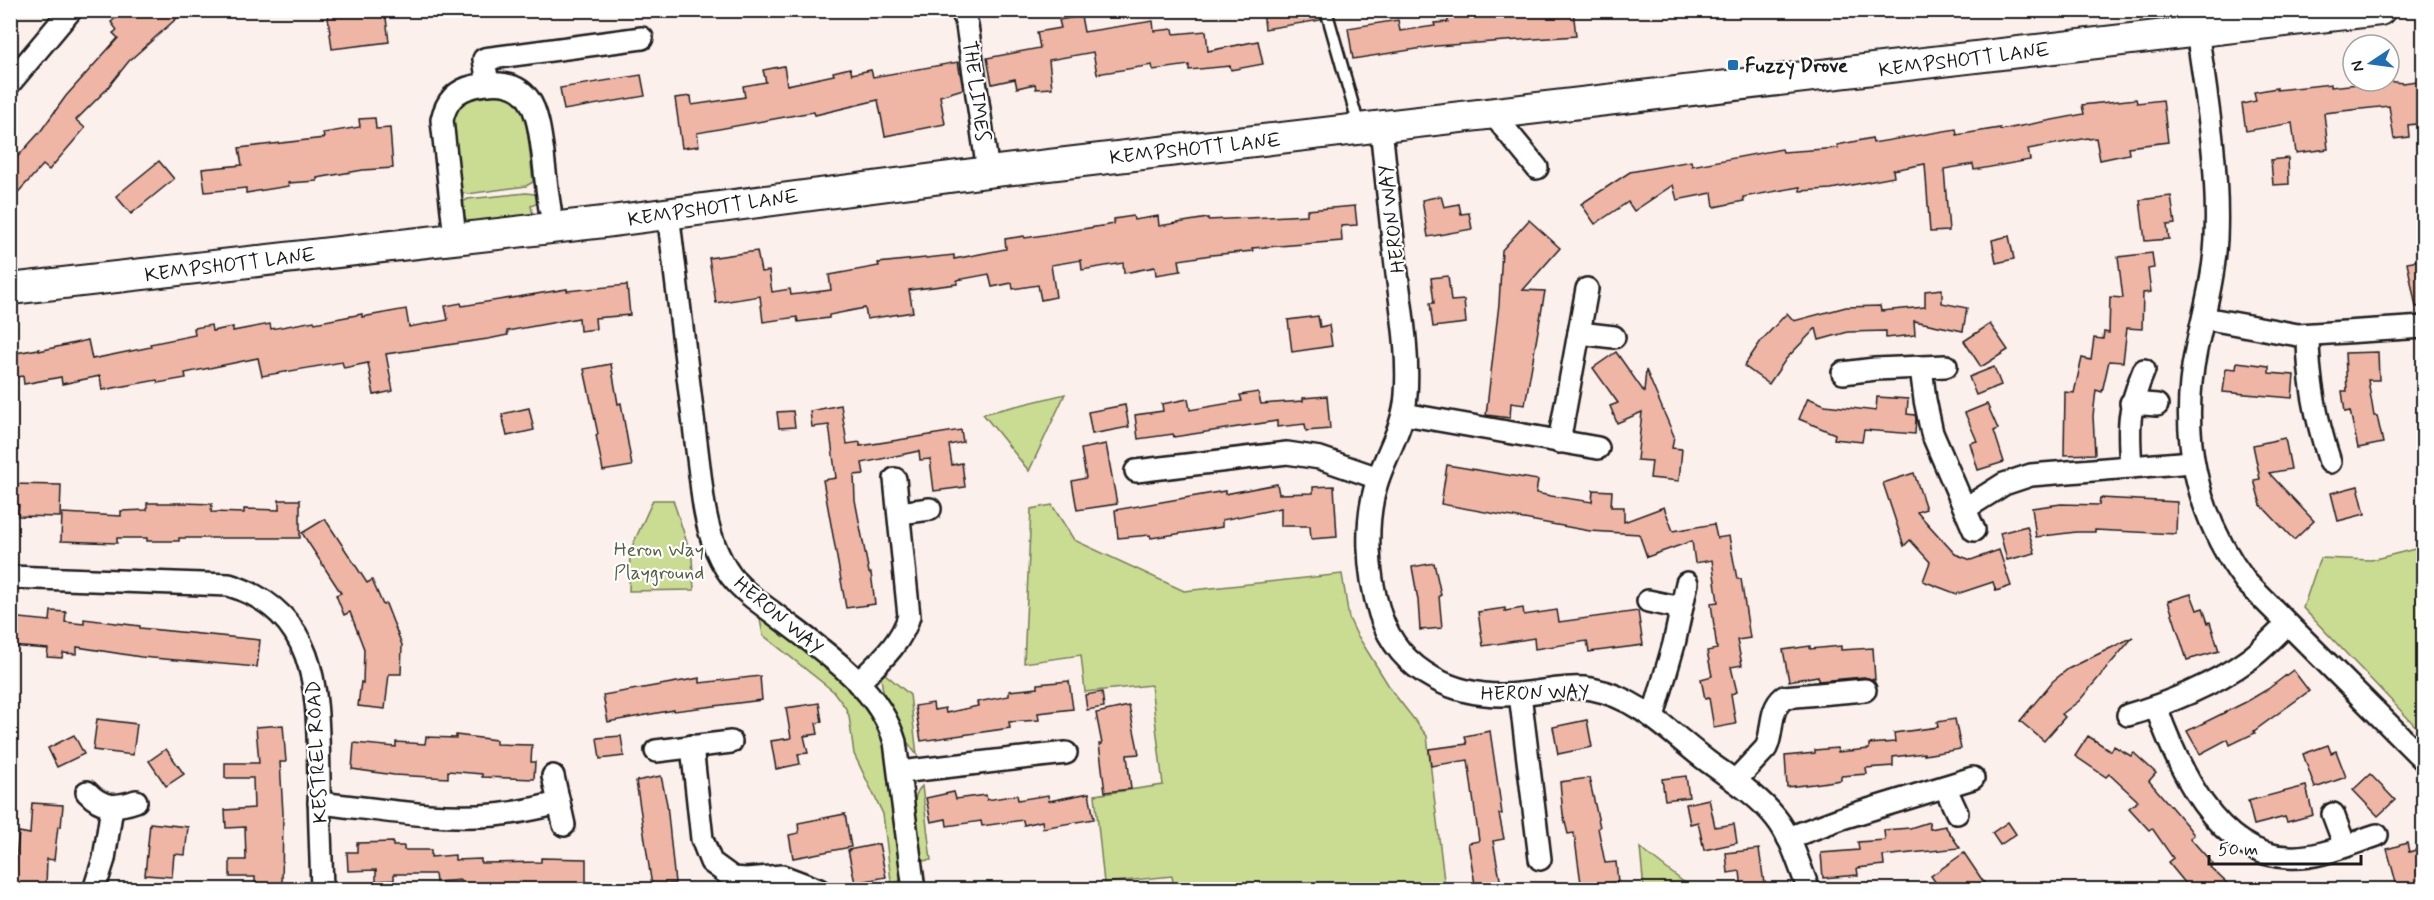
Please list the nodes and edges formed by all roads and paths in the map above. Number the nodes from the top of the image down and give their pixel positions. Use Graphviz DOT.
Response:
graph roads {
  1 [pos="71,10"];
  2 [pos="962,10"];
  3 [pos="1326,10"];
  4 [pos="2380,10"];
  5 [pos="2197,31"];
  6 [pos="642,38"];
  7 [pos="11,81"];
  8 [pos="488,84"];
  9 [pos="1493,114"];
  10 [pos="1370,128"];
  11 [pos="1537,168"];
  12 [pos="988,172"];
  13 [pos="550,209"];
  14 [pos="668,213"];
  15 [pos="455,238"];
  16 [pos="1587,289"];
  17 [pos="10,290"];
  18 [pos="2204,318"];
  19 [pos="2424,327"];
  20 [pos="1579,333"];
  21 [pos="2308,335"];
  22 [pos="1614,337"];
  23 [pos="1946,366"];
  24 [pos="1921,367"];
  25 [pos="2144,370"];
  26 [pos="1843,373"];
  27 [pos="2131,404"];
  28 [pos="2157,405"];
  29 [pos="1404,414"];
  30 [pos="1559,442"];
  31 [pos="1599,448"];
  32 [pos="2193,462"];
  33 [pos="2330,462"];
  34 [pos="2131,466"];
  35 [pos="1136,471"];
  36 [pos="1378,478"];
  37 [pos="895,479"];
  38 [pos="930,508"];
  39 [pos="1965,508"];
  40 [pos="900,513"];
  41 [pos="1974,530"];
  42 [pos="10,577"];
  43 [pos="1687,583"];
  44 [pos="1648,601"];
  45 [pos="1682,608"];
  46 [pos="2286,625"];
  47 [pos="858,683"];
  48 [pos="1865,690"];
  49 [pos="1520,694"];
  50 [pos="2156,707"];
  51 [pos="2128,715"];
  52 [pos="1653,717"];
  53 [pos="731,742"];
  54 [pos="692,746"];
  55 [pos="656,751"];
  56 [pos="1066,753"];
  57 [pos="2424,760"];
  58 [pos="900,772"];
  59 [pos="552,776"];
  60 [pos="1973,778"];
  61 [pos="1735,781"];
  62 [pos="1945,787"];
  63 [pos="87,792"];
  64 [pos="136,801"];
  65 [pos="319,803"];
  66 [pos="559,803"];
  67 [pos="112,807"];
  68 [pos="1957,813"];
  69 [pos="2333,813"];
  70 [pos="564,825"];
  71 [pos="2377,836"];
  72 [pos="1788,838"];
  73 [pos="2345,846"];
  74 [pos="1540,859"];
  75 [pos="740,884"];
  76 [pos="94,890"];
  77 [pos="322,890"];
  78 [pos="819,890"];
  79 [pos="914,890"];
  80 [pos="1809,890"];
  1 -- 7 [label="street"];
  2 -- 12 [label="street, THE LIMES"];
  3 -- 10 [label="lane"];
  4 -- 5 [label="street, KEMPSHOTT LANE"];
  5 -- 9 [label="street, KEMPSHOTT LANE"];
  5 -- 18 [label="street"];
  6 -- 8 [label="street"];
  8 -- 13 [label="street"];
  8 -- 15 [label="street"];
  9 -- 10 [label="street, KEMPSHOTT LANE"];
  9 -- 11 [label="street"];
  10 -- 12 [label="street, KEMPSHOTT LANE"];
  10 -- 29 [label="street, HERON WAY"];
  12 -- 14 [label="street, KEMPSHOTT LANE"];
  14 -- 15 [label="street, KEMPSHOTT LANE"];
  14 -- 47 [label="street, HERON WAY"];
  15 -- 17 [label="street, KEMPSHOTT LANE"];
  16 -- 20 [label="street"];
  18 -- 21 [label="street"];
  18 -- 32 [label="street"];
  19 -- 21 [label="street"];
  20 -- 22 [label="street"];
  20 -- 30 [label="street"];
  21 -- 33 [label="street"];
  23 -- 24 [label="street"];
  24 -- 26 [label="street"];
  24 -- 39 [label="street"];
  25 -- 27 [label="street"];
  27 -- 28 [label="street"];
  27 -- 34 [label="street"];
  29 -- 30 [label="street"];
  29 -- 36 [label="street, HERON WAY"];
  30 -- 31 [label="street"];
  32 -- 34 [label="street"];
  32 -- 46 [label="street"];
  34 -- 39 [label="street"];
  35 -- 36 [label="street"];
  36 -- 49 [label="street, HERON WAY"];
  37 -- 40 [label="street"];
  38 -- 40 [label="street"];
  39 -- 41 [label="street"];
  40 -- 47 [label="street"];
  42 -- 65 [label="street, KESTREL ROAD"];
  43 -- 45 [label="street"];
  44 -- 45 [label="street"];
  45 -- 52 [label="street"];
  46 -- 50 [label="street"];
  46 -- 57 [label="street"];
  47 -- 58 [label="street, HERON WAY"];
  48 -- 61 [label="street"];
  49 -- 52 [label="street, HERON WAY"];
  49 -- 74 [label="street"];
  50 -- 51 [label="street"];
  50 -- 73 [label="street"];
  52 -- 61 [label="street, HERON WAY"];
  53 -- 54 [label="street"];
  54 -- 55 [label="street"];
  54 -- 75 [label="street"];
  56 -- 58 [label="street"];
  58 -- 79 [label="street, HERON WAY"];
  59 -- 66 [label="street"];
  60 -- 62 [label="street"];
  61 -- 72 [label="street, HERON WAY"];
  62 -- 68 [label="street"];
  62 -- 72 [label="street"];
  63 -- 67 [label="street"];
  64 -- 67 [label="street"];
  65 -- 66 [label="street"];
  65 -- 77 [label="street, KESTREL ROAD"];
  66 -- 70 [label="street"];
  67 -- 76 [label="street"];
  69 -- 73 [label="street"];
  71 -- 73 [label="street"];
  72 -- 80 [label="street, HERON WAY"];
  75 -- 78 [label="street"];
}
